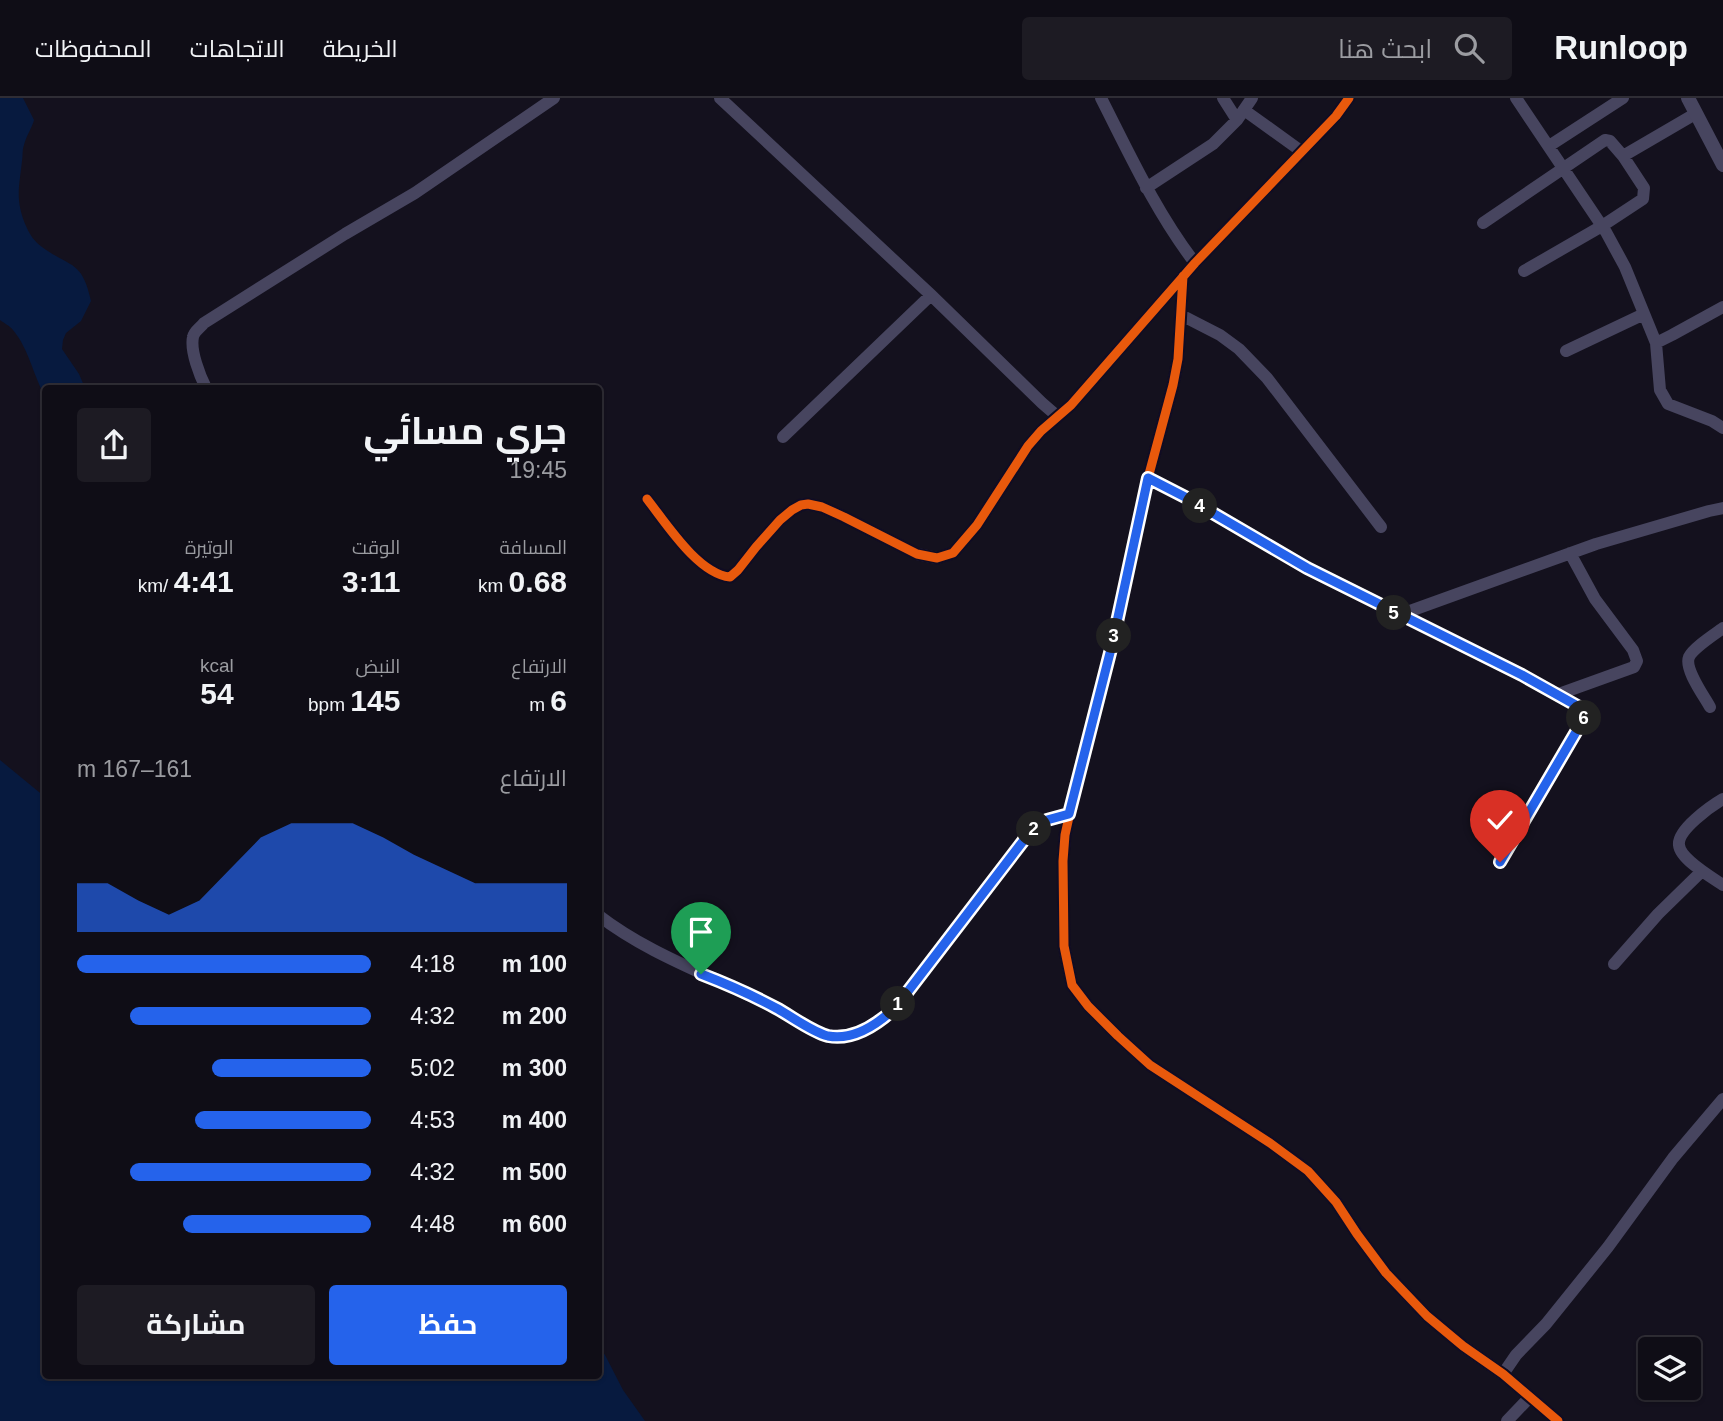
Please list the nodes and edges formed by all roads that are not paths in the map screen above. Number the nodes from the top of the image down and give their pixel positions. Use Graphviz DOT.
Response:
graph roads {
  1 [pos="554,98"];
  2 [pos="720,98"];
  3 [pos="1101,98"];
  4 [pos="1223,98"];
  5 [pos="1252,98"];
  6 [pos="1349,98"];
  7 [pos="1516,98"];
  8 [pos="1623,98"];
  9 [pos="1688,98"];
  10 [pos="1695,114"];
  11 [pos="1240,115"];
  12 [pos="1549,146"];
  13 [pos="1301,151"];
  14 [pos="1623,156"];
  15 [pos="1723,165"];
  16 [pos="1563,169"];
  17 [pos="1146,188"];
  18 [pos="1483,223"];
  19 [pos="1602,226"];
  20 [pos="1195,263"];
  21 [pos="1524,271"];
  22 [pos="1183,276"];
  23 [pos="931,295"];
  24 [pos="1723,307"];
  25 [pos="1644,314"];
  26 [pos="1181,315"];
  27 [pos="1656,342"];
  28 [pos="1566,351"];
  29 [pos="205,385"];
  30 [pos="1057,416"];
  31 [pos="1723,428"];
  32 [pos="783,437"];
  33 [pos="1148,478"];
  34 [pos="647,499"];
  35 [pos="1723,508"];
  36 [pos="1381,527"];
  37 [pos="1570,553"];
  38 [pos="1399,615"];
  39 [pos="1723,628"];
  40 [pos="1559,694"];
  41 [pos="1710,707"];
  42 [pos="1718,802"];
  43 [pos="1069,814"];
  44 [pos="1723,814"];
  45 [pos="1500,862"];
  46 [pos="1702,871"];
  47 [pos="1723,885"];
  48 [pos="602,918"];
  49 [pos="1614,964"];
  50 [pos="1723,1099"];
  51 [pos="1503,1374"];
  52 [pos="1530,1398"];
  53 [pos="1507,1421"];
  54 [pos="1558,1421"];
  1 -- 29 [label="street"];
  2 -- 23 [label="street"];
  3 -- 17 [label="street"];
  4 -- 11 [label="street"];
  5 -- 11 [label="street"];
  6 -- 13 [label="street"];
  7 -- 12 [label="street"];
  8 -- 12 [label="street"];
  9 -- 10 [label="street"];
  10 -- 14 [label="street"];
  10 -- 15 [label="street"];
  11 -- 13 [label="street"];
  11 -- 17 [label="street"];
  12 -- 16 [label="street"];
  13 -- 20 [label="street"];
  14 -- 16 [label="street"];
  14 -- 19 [label="street"];
  16 -- 18 [label="street"];
  16 -- 19 [label="street"];
  17 -- 20 [label="street"];
  19 -- 21 [label="street"];
  19 -- 25 [label="street"];
  20 -- 22 [label="street"];
  22 -- 26 [label="street"];
  22 -- 30 [label="street"];
  23 -- 30 [label="street"];
  23 -- 32 [label="street"];
  24 -- 27 [label="street"];
  25 -- 27 [label="street"];
  25 -- 28 [label="street"];
  26 -- 33 [label="street"];
  26 -- 36 [label="street"];
  27 -- 31 [label="street"];
  30 -- 34 [label="street"];
  33 -- 38 [label="street"];
  33 -- 43 [label="street"];
  35 -- 37 [label="street"];
  37 -- 38 [label="street"];
  37 -- 40 [label="street"];
  38 -- 40 [label="street"];
  39 -- 41 [label="street"];
  40 -- 45 [label="street"];
  42 -- 44 [label="street"];
  42 -- 46 [label="street"];
  43 -- 48 [label="street"];
  43 -- 51 [label="street"];
  46 -- 47 [label="street"];
  46 -- 49 [label="street"];
  50 -- 51 [label="street"];
  51 -- 52 [label="street"];
  52 -- 53 [label="street"];
  52 -- 54 [label="street"];
}
